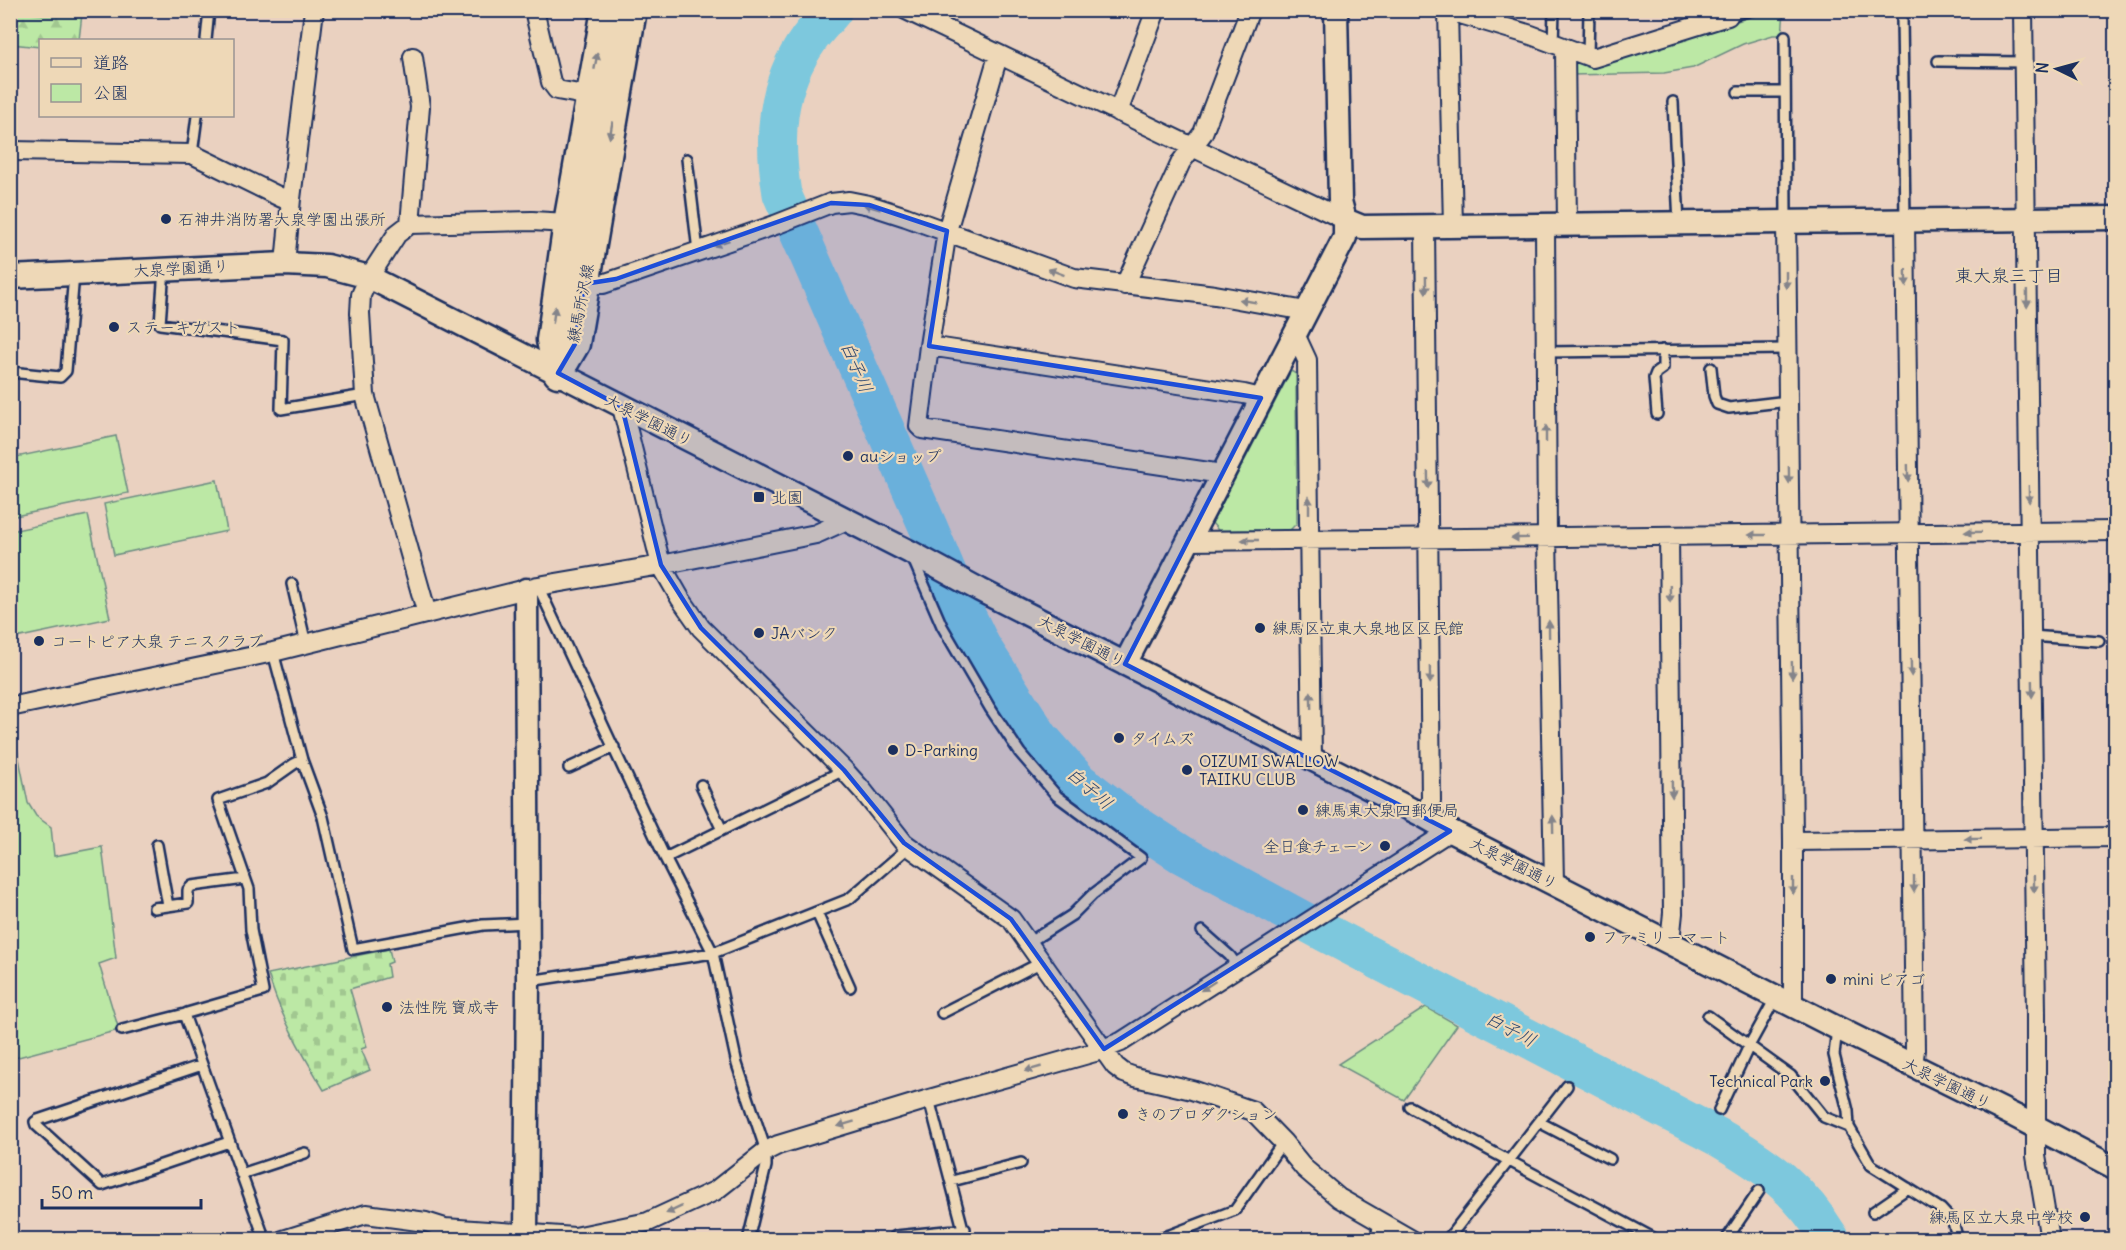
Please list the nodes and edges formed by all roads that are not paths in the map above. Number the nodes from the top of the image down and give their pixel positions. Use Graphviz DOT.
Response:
graph roads {
  1 [pos="209,10"];
  2 [pos="314,10"];
  3 [pos="534,10"];
  4 [pos="606,10"];
  5 [pos="632,10"];
  6 [pos="906,10"];
  7 [pos="1156,10"];
  8 [pos="1250,10"];
  9 [pos="1336,10"];
  10 [pos="1554,10"];
  11 [pos="1589,10"];
  12 [pos="1752,10"];
  13 [pos="2023,10"];
  14 [pos="1447,11"];
  15 [pos="1728,13"];
  16 [pos="1902,18"];
  17 [pos="1785,36"];
  18 [pos="206,39"];
  19 [pos="1559,47"];
  20 [pos="998,56"];
  21 [pos="413,57"];
  22 [pos="1588,57"];
  23 [pos="1938,61"];
  24 [pos="2024,62"];
  25 [pos="1738,92"];
  26 [pos="1785,92"];
  27 [pos="590,96"];
  28 [pos="1673,102"];
  29 [pos="1118,112"];
  30 [pos="197,117"];
  31 [pos="1192,147"];
  32 [pos="10,151"];
  33 [pos="192,154"];
  34 [pos="687,159"];
  35 [pos="291,199"];
  36 [pos="2115,218"];
  37 [pos="2026,219"];
  38 [pos="1345,220"];
  39 [pos="1905,220"];
  40 [pos="1786,222"];
  41 [pos="568,223"];
  42 [pos="410,224"];
  43 [pos="1679,224"];
  44 [pos="1567,225"];
  45 [pos="1453,226"];
  46 [pos="1545,226"];
  47 [pos="1425,227"];
  48 [pos="947,231"];
  49 [pos="698,251"];
  50 [pos="285,264"];
  51 [pos="164,269"];
  52 [pos="74,274"];
  53 [pos="10,277"];
  54 [pos="369,277"];
  55 [pos="584,284"];
  56 [pos="1125,285"];
  57 [pos="1306,310"];
  58 [pos="1294,334"];
  59 [pos="928,346"];
  60 [pos="1786,349"];
  61 [pos="1663,350"];
  62 [pos="1546,352"];
  63 [pos="1711,368"];
  64 [pos="10,372"];
  65 [pos="558,373"];
  66 [pos="365,395"];
  67 [pos="1261,398"];
  68 [pos="1788,401"];
  69 [pos="622,407"];
  70 [pos="1657,414"];
  71 [pos="1222,474"];
  72 [pos="847,520"];
  73 [pos="2115,531"];
  74 [pos="2030,532"];
  75 [pos="1908,533"];
  76 [pos="1790,535"];
  77 [pos="1669,536"];
  78 [pos="1547,537"];
  79 [pos="1428,539"];
  80 [pos="1309,540"];
  81 [pos="1188,541"];
  82 [pos="915,555"];
  83 [pos="661,565"];
  84 [pos="292,584"];
  85 [pos="532,588"];
  86 [pos="428,614"];
  87 [pos="2031,636"];
  88 [pos="2099,641"];
  89 [pos="306,644"];
  90 [pos="273,652"];
  91 [pos="1125,664"];
  92 [pos="10,707"];
  93 [pos="614,747"];
  94 [pos="1312,759"];
  95 [pos="302,760"];
  96 [pos="569,768"];
  97 [pos="844,770"];
  98 [pos="701,784"];
  99 [pos="1422,815"];
  100 [pos="722,830"];
  101 [pos="1450,831"];
  102 [pos="2115,837"];
  103 [pos="2034,838"];
  104 [pos="1914,840"];
  105 [pos="1793,841"];
  106 [pos="157,844"];
  107 [pos="909,847"];
  108 [pos="665,858"];
  109 [pos="245,879"];
  110 [pos="1554,882"];
  111 [pos="168,906"];
  112 [pos="154,908"];
  113 [pos="817,913"];
  114 [pos="528,923"];
  115 [pos="1202,931"];
  116 [pos="1670,942"];
  117 [pos="1028,943"];
  118 [pos="713,953"];
  119 [pos="1042,962"];
  120 [pos="1238,967"];
  121 [pos="528,981"];
  122 [pos="850,987"];
  123 [pos="1784,1000"];
  124 [pos="942,1013"];
  125 [pos="185,1014"];
  126 [pos="1708,1016"];
  127 [pos="1837,1028"];
  128 [pos="122,1030"];
  129 [pos="1749,1046"];
  130 [pos="1104,1049"];
  131 [pos="202,1065"];
  132 [pos="1913,1066"];
  133 [pos="1567,1086"];
  134 [pos="929,1099"];
  135 [pos="1410,1107"];
  136 [pos="1719,1110"];
  137 [pos="1539,1122"];
  138 [pos="1849,1127"];
  139 [pos="2037,1128"];
  140 [pos="230,1142"];
  141 [pos="1283,1142"];
  142 [pos="766,1151"];
  143 [pos="305,1153"];
  144 [pos="1610,1159"];
  145 [pos="1509,1162"];
  146 [pos="1021,1163"];
  147 [pos="2115,1169"];
  148 [pos="241,1174"];
  149 [pos="952,1181"];
  150 [pos="1908,1188"];
  151 [pos="1759,1191"];
  152 [pos="1873,1212"];
  153 [pos="1379,1220"];
  154 [pos="965,1228"];
  155 [pos="440,1234"];
  156 [pos="526,1234"];
  157 [pos="1170,1237"];
  158 [pos="265,1239"];
  159 [pos="283,1239"];
  160 [pos="748,1239"];
  161 [pos="891,1239"];
  162 [pos="966,1239"];
  163 [pos="1152,1239"];
  164 [pos="1376,1239"];
  165 [pos="1412,1239"];
  166 [pos="1447,1239"];
  167 [pos="1657,1239"];
  168 [pos="1726,1239"];
  169 [pos="1958,1239"];
  170 [pos="2050,1239"];
  1 -- 18 [label="lane"];
  2 -- 35 [label="street"];
  3 -- 27 [label="street"];
  27 -- 4 [label="main road, 練馬所沢線, one-way"];
  5 -- 55 [label="main road, 練馬所沢線, one-way"];
  6 -- 20 [label="street"];
  7 -- 29 [label="street"];
  8 -- 31 [label="street"];
  9 -- 38 [label="street"];
  10 -- 19 [label="lane"];
  11 -- 22 [label="lane"];
  12 -- 15 [label="lane"];
  13 -- 24 [label="street"];
  14 -- 19 [label="street"];
  14 -- 45 [label="street"];
  15 -- 22 [label="street"];
  16 -- 39 [label="lane"];
  17 -- 26 [label="lane"];
  19 -- 22 [label="street"];
  19 -- 44 [label="street"];
  20 -- 29 [label="street"];
  20 -- 48 [label="street"];
  21 -- 42 [label="street"];
  23 -- 24 [label="lane"];
  24 -- 37 [label="street"];
  25 -- 26 [label="lane"];
  26 -- 40 [label="lane"];
  27 -- 41 [label="main road, 練馬所沢線"];
  28 -- 43 [label="lane"];
  29 -- 31 [label="street"];
  30 -- 33 [label="lane"];
  31 -- 38 [label="street"];
  31 -- 56 [label="street"];
  32 -- 33 [label="street"];
  33 -- 35 [label="street"];
  34 -- 49 [label="lane"];
  35 -- 50 [label="street"];
  36 -- 37 [label="street"];
  37 -- 39 [label="street"];
  37 -- 74 [label="street, one-way"];
  38 -- 47 [label="street"];
  38 -- 57 [label="street"];
  39 -- 40 [label="street"];
  39 -- 75 [label="street, one-way"];
  40 -- 43 [label="street"];
  40 -- 60 [label="street, one-way"];
  41 -- 42 [label="street"];
  65 -- 41 [label="main road, 練馬所沢線, one-way"];
  42 -- 54 [label="street"];
  43 -- 44 [label="street"];
  44 -- 46 [label="street"];
  45 -- 46 [label="street"];
  45 -- 47 [label="street"];
  46 -- 62 [label="street"];
  47 -- 79 [label="street, one-way"];
  48 -- 49 [label="street, one-way"];
  56 -- 48 [label="street, one-way"];
  48 -- 59 [label="street"];
  49 -- 55 [label="street"];
  50 -- 51 [label="street, 大泉学園通り"];
  50 -- 54 [label="street, 大泉学園通り"];
  51 -- 52 [label="street, 大泉学園通り"];
  51 -- 66 [label="lane"];
  52 -- 53 [label="street, 大泉学園通り"];
  52 -- 64 [label="lane"];
  54 -- 65 [label="street, 大泉学園通り"];
  54 -- 66 [label="street"];
  55 -- 65 [label="main road, 練馬所沢線"];
  57 -- 56 [label="street, one-way"];
  57 -- 58 [label="street"];
  58 -- 67 [label="street"];
  80 -- 58 [label="street, one-way"];
  59 -- 67 [label="street"];
  59 -- 71 [label="street"];
  60 -- 61 [label="lane"];
  60 -- 68 [label="street"];
  61 -- 62 [label="lane"];
  61 -- 70 [label="lane"];
  78 -- 62 [label="street, one-way"];
  63 -- 68 [label="lane"];
  65 -- 69 [label="street, 大泉学園通り"];
  66 -- 86 [label="street"];
  67 -- 71 [label="street"];
  68 -- 76 [label="street, one-way"];
  69 -- 72 [label="street, 大泉学園通り"];
  69 -- 83 [label="street"];
  71 -- 81 [label="street"];
  72 -- 82 [label="street, 大泉学園通り"];
  72 -- 83 [label="street"];
  73 -- 74 [label="street"];
  74 -- 75 [label="street, one-way"];
  74 -- 87 [label="street"];
  75 -- 76 [label="street"];
  75 -- 104 [label="street, one-way"];
  76 -- 77 [label="street, one-way"];
  76 -- 105 [label="street, one-way"];
  77 -- 78 [label="street"];
  77 -- 116 [label="street, one-way"];
  78 -- 79 [label="street, one-way"];
  110 -- 78 [label="street, one-way"];
  79 -- 80 [label="street"];
  79 -- 99 [label="street, one-way"];
  80 -- 81 [label="street, one-way"];
  94 -- 80 [label="street, one-way"];
  81 -- 91 [label="street"];
  82 -- 91 [label="street, 大泉学園通り"];
  82 -- 117 [label="lane"];
  83 -- 85 [label="street"];
  83 -- 97 [label="street"];
  84 -- 89 [label="lane"];
  85 -- 86 [label="street"];
  85 -- 93 [label="lane"];
  85 -- 114 [label="street"];
  86 -- 89 [label="street"];
  87 -- 88 [label="lane"];
  87 -- 103 [label="street, one-way"];
  89 -- 90 [label="street"];
  90 -- 92 [label="street"];
  90 -- 95 [label="lane"];
  91 -- 94 [label="street, 大泉学園通り"];
  93 -- 96 [label="lane"];
  93 -- 108 [label="lane"];
  94 -- 99 [label="street, 大泉学園通り"];
  95 -- 109 [label="lane"];
  95 -- 114 [label="lane"];
  97 -- 100 [label="lane"];
  97 -- 107 [label="street"];
  98 -- 100 [label="lane"];
  99 -- 101 [label="street, 大泉学園通り"];
  100 -- 108 [label="lane"];
  101 -- 110 [label="street, 大泉学園通り"];
  101 -- 120 [label="street"];
  102 -- 103 [label="street"];
  103 -- 104 [label="street, one-way"];
  103 -- 139 [label="street, one-way"];
  104 -- 105 [label="street"];
  104 -- 132 [label="street, one-way"];
  105 -- 123 [label="street, one-way"];
  106 -- 111 [label="lane"];
  107 -- 113 [label="lane"];
  107 -- 117 [label="street"];
  108 -- 118 [label="lane"];
  109 -- 111 [label="lane"];
  109 -- 125 [label="lane"];
  110 -- 116 [label="street, 大泉学園通り"];
  111 -- 112 [label="lane"];
  113 -- 118 [label="lane"];
  113 -- 122 [label="lane"];
  114 -- 121 [label="street"];
  115 -- 120 [label="lane"];
  116 -- 123 [label="street, 大泉学園通り"];
  117 -- 119 [label="street"];
  118 -- 121 [label="lane"];
  118 -- 142 [label="lane"];
  119 -- 124 [label="lane"];
  119 -- 130 [label="street"];
  120 -- 130 [label="street, one-way"];
  121 -- 156 [label="street"];
  123 -- 127 [label="street, 大泉学園通り"];
  123 -- 129 [label="lane"];
  125 -- 128 [label="lane"];
  125 -- 131 [label="lane"];
  126 -- 129 [label="lane"];
  127 -- 132 [label="street, 大泉学園通り"];
  127 -- 138 [label="lane"];
  129 -- 136 [label="lane"];
  129 -- 138 [label="lane"];
  130 -- 134 [label="street, one-way"];
  130 -- 141 [label="street"];
  131 -- 140 [label="lane"];
  131 -- 140 [label="lane"];
  132 -- 139 [label="street, 大泉学園通り"];
  133 -- 137 [label="lane"];
  134 -- 142 [label="street, one-way"];
  134 -- 149 [label="lane"];
  135 -- 145 [label="lane"];
  137 -- 144 [label="lane"];
  137 -- 145 [label="lane"];
  138 -- 150 [label="lane"];
  139 -- 147 [label="street, 大泉学園通り"];
  139 -- 170 [label="street"];
  140 -- 148 [label="lane"];
  141 -- 153 [label="street"];
  141 -- 157 [label="lane"];
  142 -- 156 [label="street, one-way"];
  142 -- 160 [label="lane"];
  143 -- 148 [label="lane"];
  145 -- 166 [label="lane"];
  145 -- 167 [label="lane"];
  146 -- 149 [label="lane"];
  148 -- 158 [label="lane"];
  149 -- 154 [label="lane"];
  150 -- 152 [label="lane"];
  150 -- 169 [label="lane"];
  151 -- 168 [label="lane"];
  153 -- 164 [label="lane"];
  153 -- 165 [label="street"];
  154 -- 161 [label="lane"];
  154 -- 162 [label="lane"];
  155 -- 156 [label="street"];
  155 -- 159 [label="street"];
  157 -- 163 [label="lane"];
}
